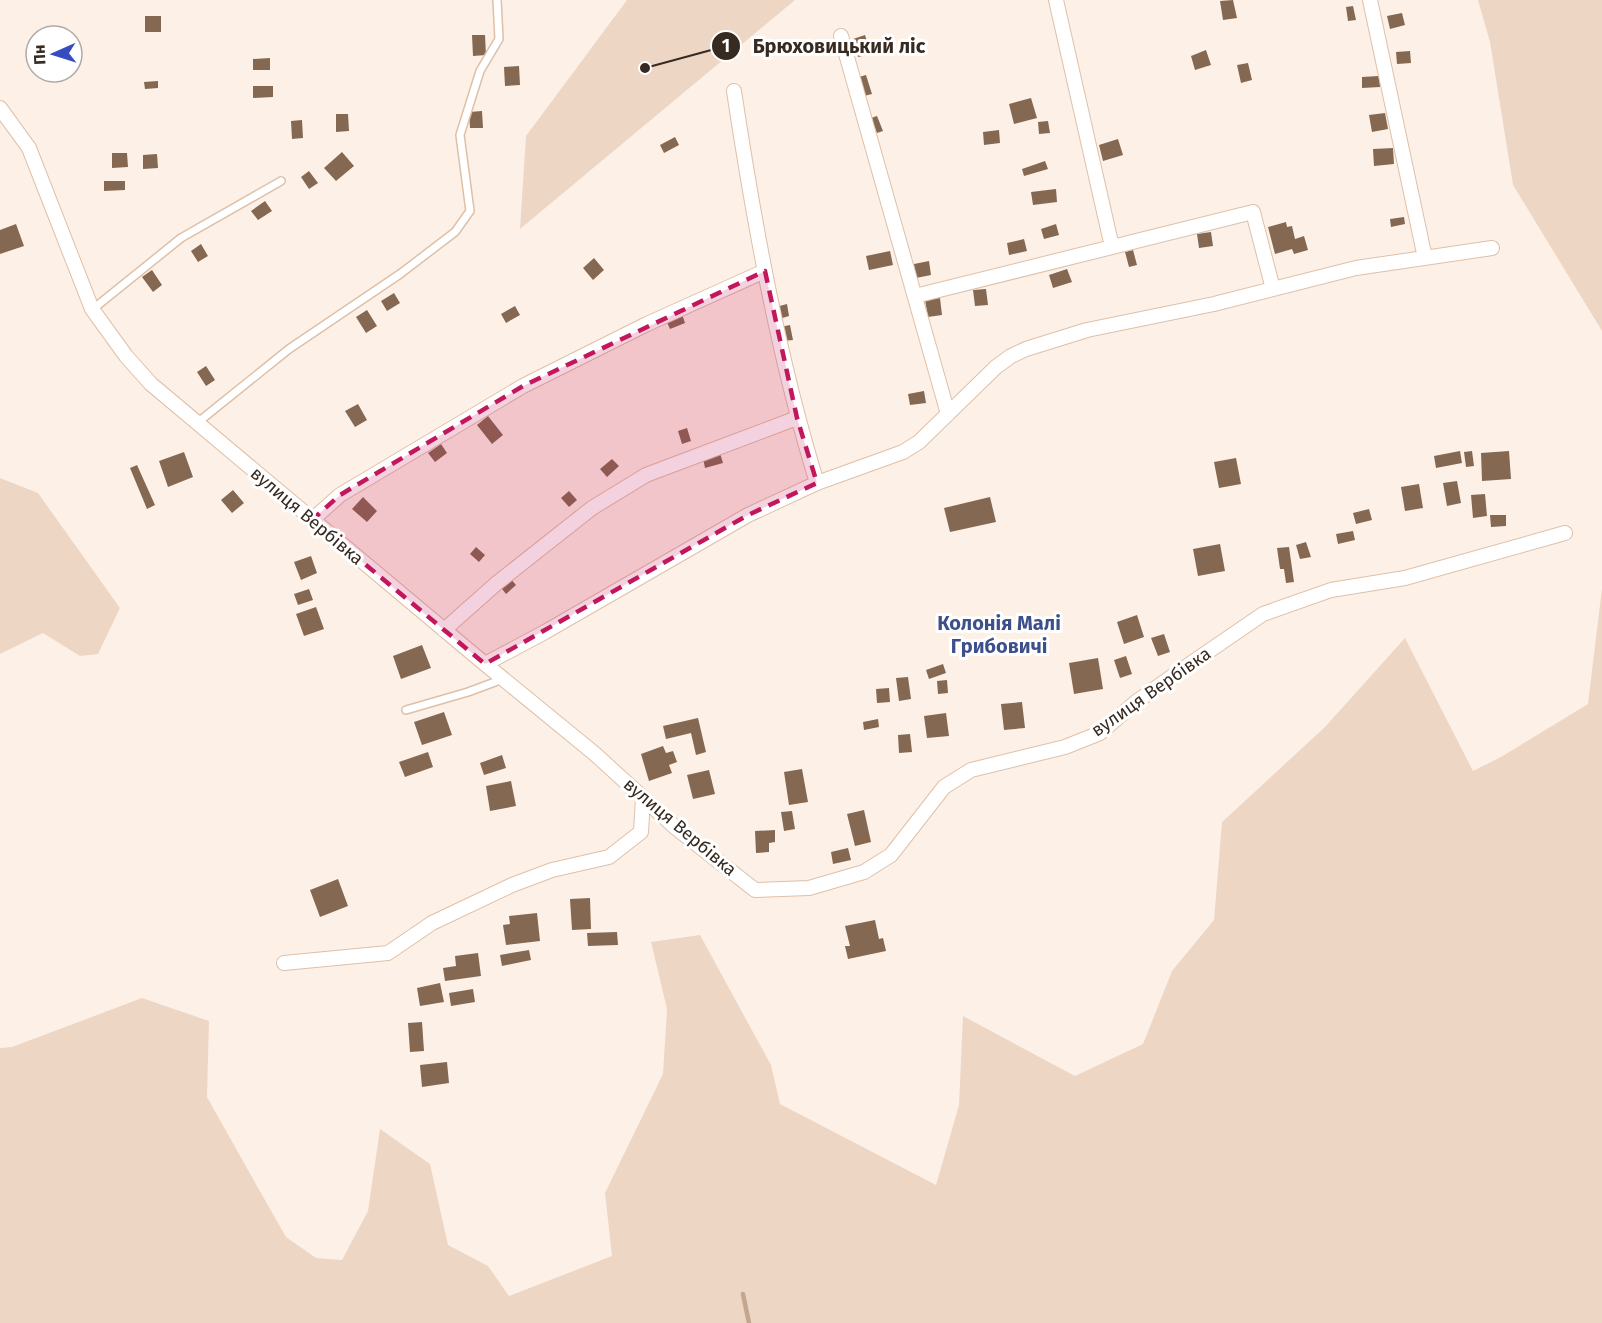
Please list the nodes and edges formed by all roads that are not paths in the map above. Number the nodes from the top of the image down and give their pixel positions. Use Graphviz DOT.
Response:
graph roads {
  1 [pos="497,0"];
  2 [pos="1056,0"];
  3 [pos="1370,0"];
  4 [pos="841,36"];
  5 [pos="734,92"];
  6 [pos="0,108"];
  7 [pos="281,181"];
  8 [pos="1112,247"];
  9 [pos="1492,248"];
  10 [pos="1425,258"];
  11 [pos="765,271"];
  12 [pos="1273,289"];
  13 [pos="915,296"];
  14 [pos="92,309"];
  15 [pos="948,414"];
  16 [pos="797,418"];
  17 [pos="197,423"];
  18 [pos="817,483"];
  19 [pos="312,520"];
  20 [pos="1565,533"];
  21 [pos="444,630"];
  22 [pos="484,664"];
  23 [pos="503,679"];
  24 [pos="406,710"];
  25 [pos="643,798"];
  26 [pos="284,963"];
  1 -- 17 [label="lane"];
  2 -- 8 [label="street"];
  3 -- 10 [label="street"];
  4 -- 13 [label="street"];
  5 -- 11 [label="street"];
  6 -- 14 [label="street, вулиця Вербівка"];
  7 -- 14 [label="lane"];
  8 -- 12 [label="street"];
  8 -- 13 [label="street"];
  9 -- 10 [label="street"];
  10 -- 12 [label="street"];
  11 -- 16 [label="street"];
  11 -- 19 [label="street"];
  12 -- 15 [label="street"];
  13 -- 15 [label="street"];
  14 -- 17 [label="street, вулиця Вербівка"];
  15 -- 18 [label="street"];
  16 -- 18 [label="street"];
  16 -- 21 [label="street"];
  17 -- 19 [label="street, вулиця Вербівка"];
  18 -- 22 [label="street"];
  19 -- 21 [label="street, вулиця Вербівка"];
  20 -- 25 [label="street, вулиця Вербівка"];
  21 -- 22 [label="street, вулиця Вербівка"];
  22 -- 23 [label="street, вулиця Вербівка"];
  23 -- 24 [label="lane"];
  23 -- 25 [label="street, вулиця Вербівка"];
  25 -- 26 [label="street"];
}
